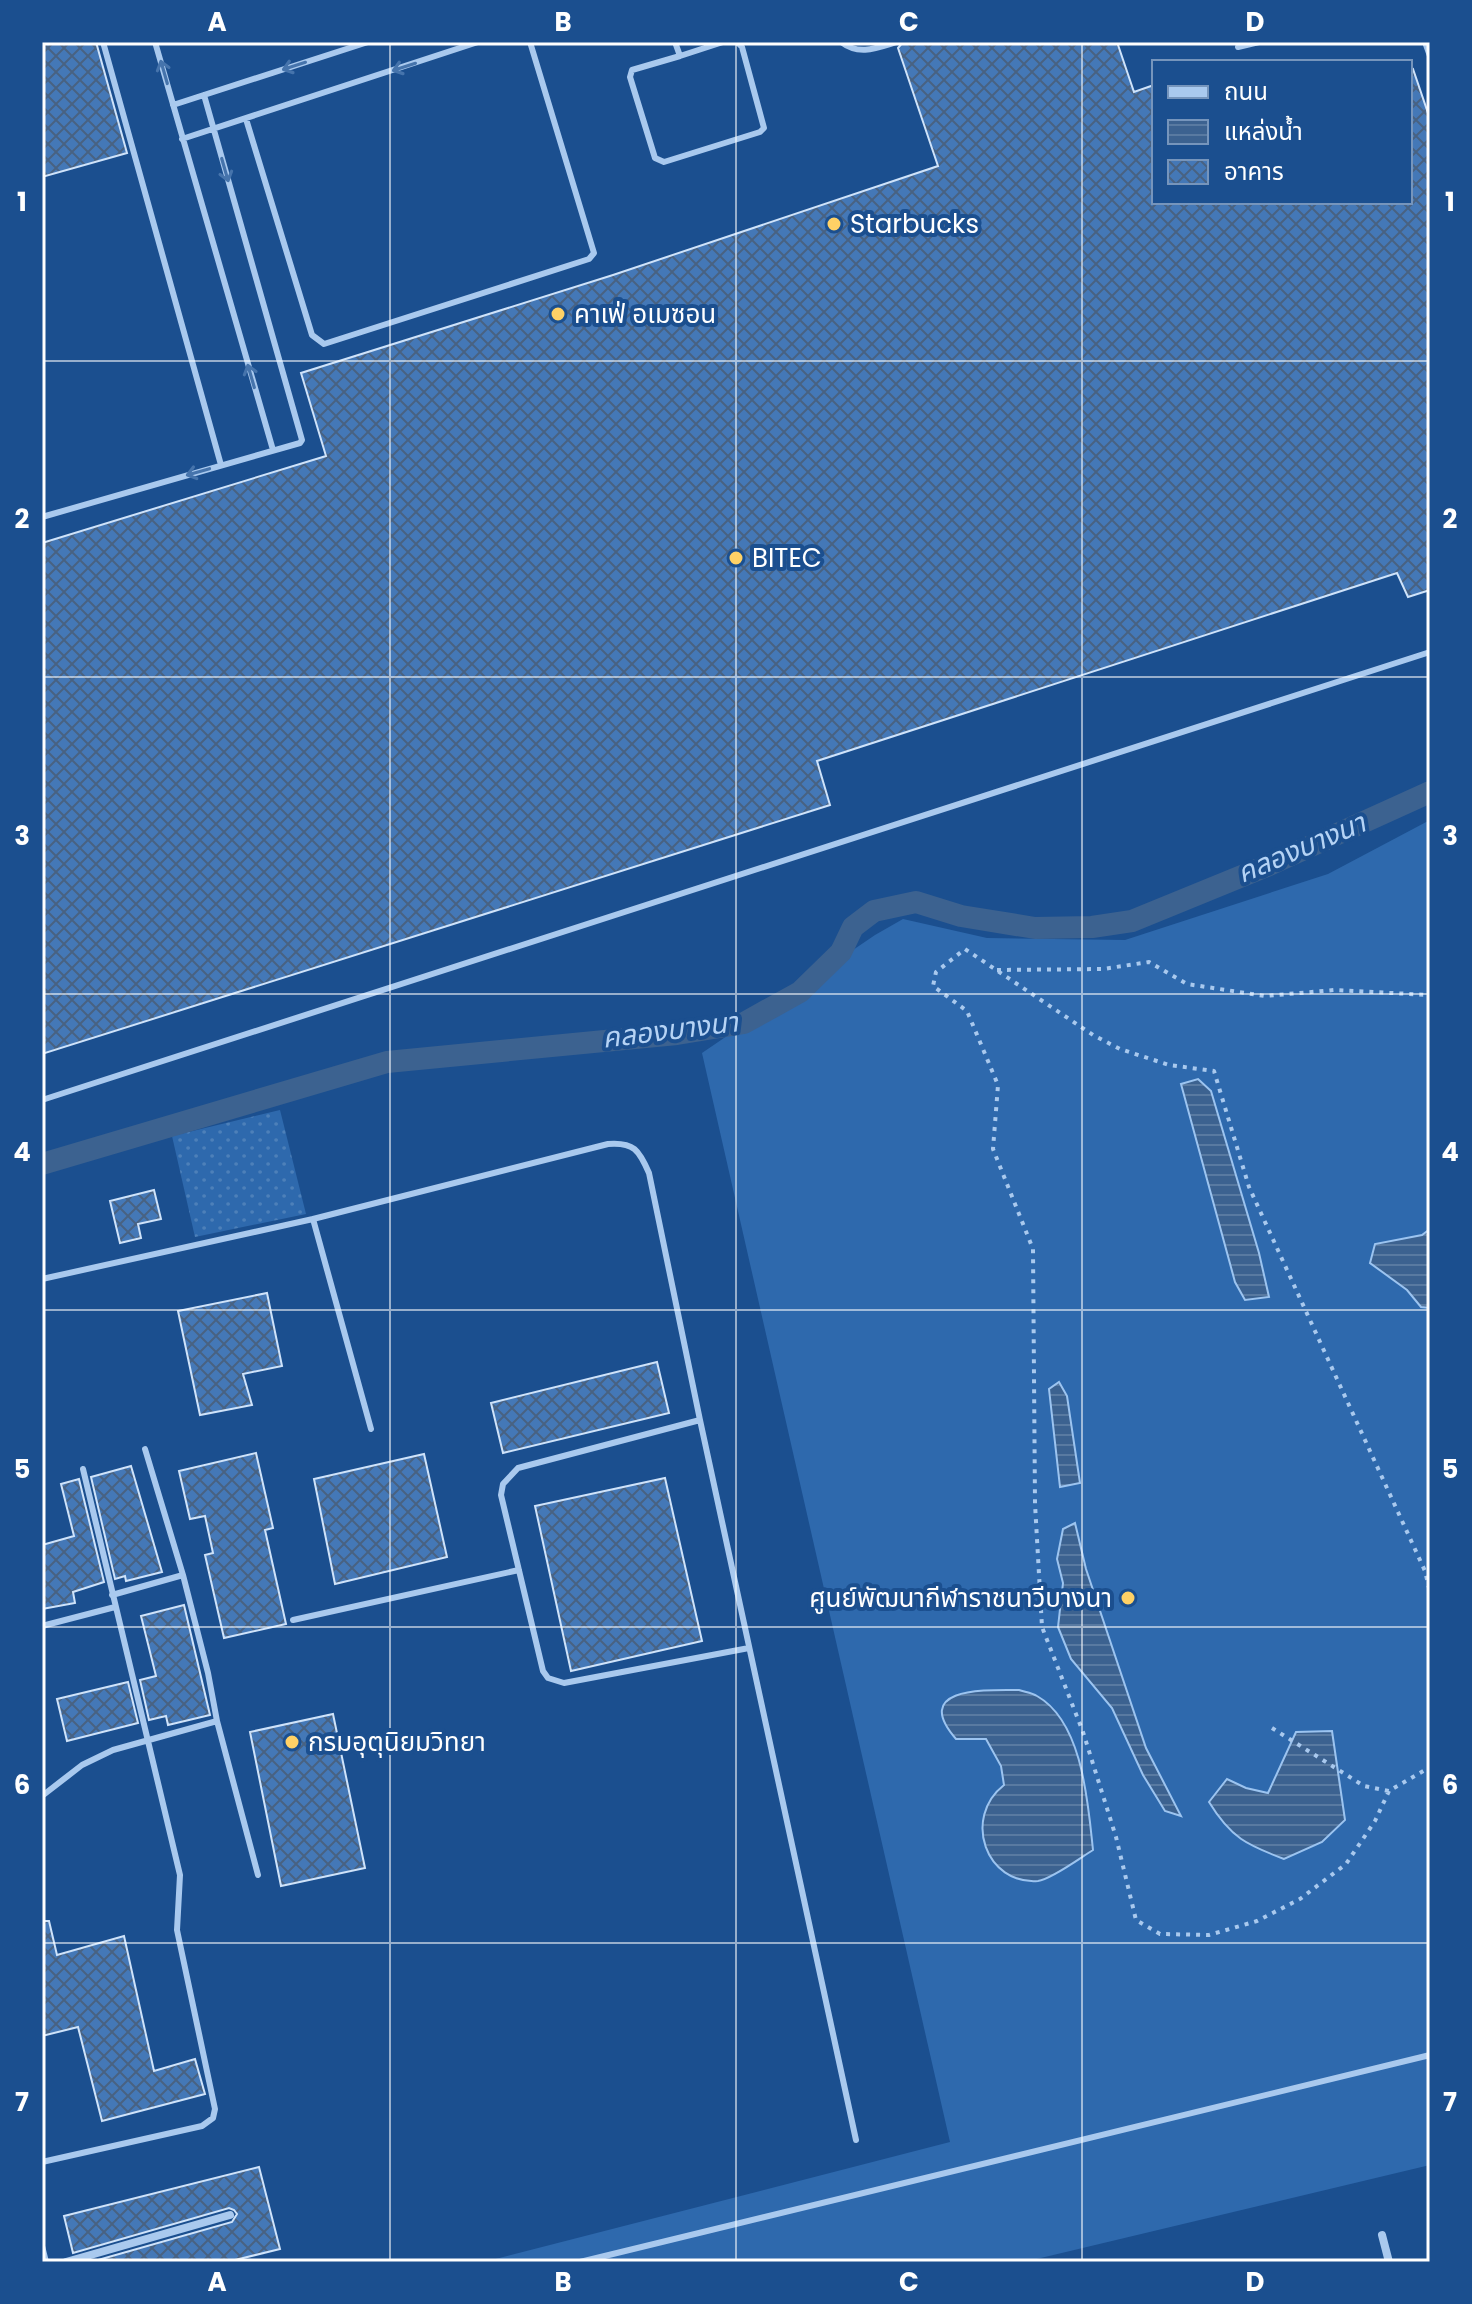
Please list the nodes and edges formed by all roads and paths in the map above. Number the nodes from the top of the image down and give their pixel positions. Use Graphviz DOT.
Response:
graph roads {
  1 [pos="103,42"];
  2 [pos="155,42"];
  3 [pos="368,42"];
  4 [pos="478,42"];
  5 [pos="530,42"];
  6 [pos="675,42"];
  7 [pos="723,42"];
  8 [pos="737,42"];
  9 [pos="841,42"];
  10 [pos="897,42"];
  11 [pos="1259,42"];
  12 [pos="1425,42"];
  13 [pos="1238,47"];
  14 [pos="680,56"];
  15 [pos="1430,56"];
  16 [pos="204,95"];
  17 [pos="173,105"];
  18 [pos="246,119"];
  19 [pos="214,128"];
  20 [pos="182,139"];
  21 [pos="273,450"];
  22 [pos="221,465"];
  23 [pos="42,517"];
  24 [pos="1430,652"];
  25 [pos="995,970"];
  26 [pos="1430,995"];
  27 [pos="42,1100"];
  28 [pos="313,1219"];
  29 [pos="42,1279"];
  30 [pos="700,1420"];
  31 [pos="371,1429"];
  32 [pos="145,1449"];
  33 [pos="83,1469"];
  34 [pos="519,1570"];
  35 [pos="183,1575"];
  36 [pos="1430,1592"];
  37 [pos="112,1595"];
  38 [pos="115,1607"];
  39 [pos="293,1620"];
  40 [pos="42,1626"];
  41 [pos="749,1648"];
  42 [pos="217,1721"];
  43 [pos="1272,1728"];
  44 [pos="148,1741"];
  45 [pos="1430,1767"];
  46 [pos="1389,1791"];
  47 [pos="42,1796"];
  48 [pos="258,1875"];
  49 [pos="1430,2055"];
  50 [pos="856,2140"];
  51 [pos="42,2162"];
  52 [pos="230,2215"];
  53 [pos="1382,2235"];
  54 [pos="42,2246"];
  55 [pos="46,2262"];
  56 [pos="66,2262"];
  57 [pos="580,2262"];
  58 [pos="1389,2262"];
  1 -- 22 [label="lane"];
  17 -- 2 [label="lane, one-way"];
  3 -- 16 [label="lane, one-way"];
  4 -- 18 [label="lane, one-way"];
  5 -- 18 [label="lane"];
  6 -- 14 [label="lane"];
  7 -- 14 [label="lane"];
  8 -- 14 [label="lane"];
  9 -- 10 [label="lane"];
  11 -- 13 [label="lane"];
  12 -- 15 [label="lane"];
  16 -- 17 [label="lane"];
  16 -- 19 [label="lane"];
  17 -- 20 [label="lane"];
  18 -- 19 [label="lane"];
  19 -- 20 [label="lane"];
  19 -- 21 [label="lane, one-way"];
  21 -- 20 [label="lane, one-way"];
  21 -- 22 [label="lane"];
  22 -- 23 [label="lane, one-way"];
  24 -- 27 [label="lane"];
  25 -- 26 [label="path"];
  25 -- 36 [label="path"];
  25 -- 46 [label="path"];
  28 -- 29 [label="lane"];
  28 -- 30 [label="lane"];
  28 -- 31 [label="lane"];
  30 -- 34 [label="lane"];
  30 -- 41 [label="lane"];
  32 -- 35 [label="lane"];
  33 -- 37 [label="lane"];
  34 -- 39 [label="lane"];
  34 -- 41 [label="lane"];
  35 -- 37 [label="lane"];
  35 -- 42 [label="lane"];
  37 -- 38 [label="lane"];
  38 -- 40 [label="lane"];
  38 -- 44 [label="lane"];
  41 -- 50 [label="lane"];
  42 -- 44 [label="lane"];
  42 -- 48 [label="lane"];
  43 -- 46 [label="path"];
  44 -- 47 [label="lane"];
  44 -- 51 [label="lane"];
  45 -- 46 [label="path"];
  49 -- 57 [label="lane"];
  52 -- 56 [label="street"];
  53 -- 58 [label="street"];
  54 -- 55 [label="lane"];
}
